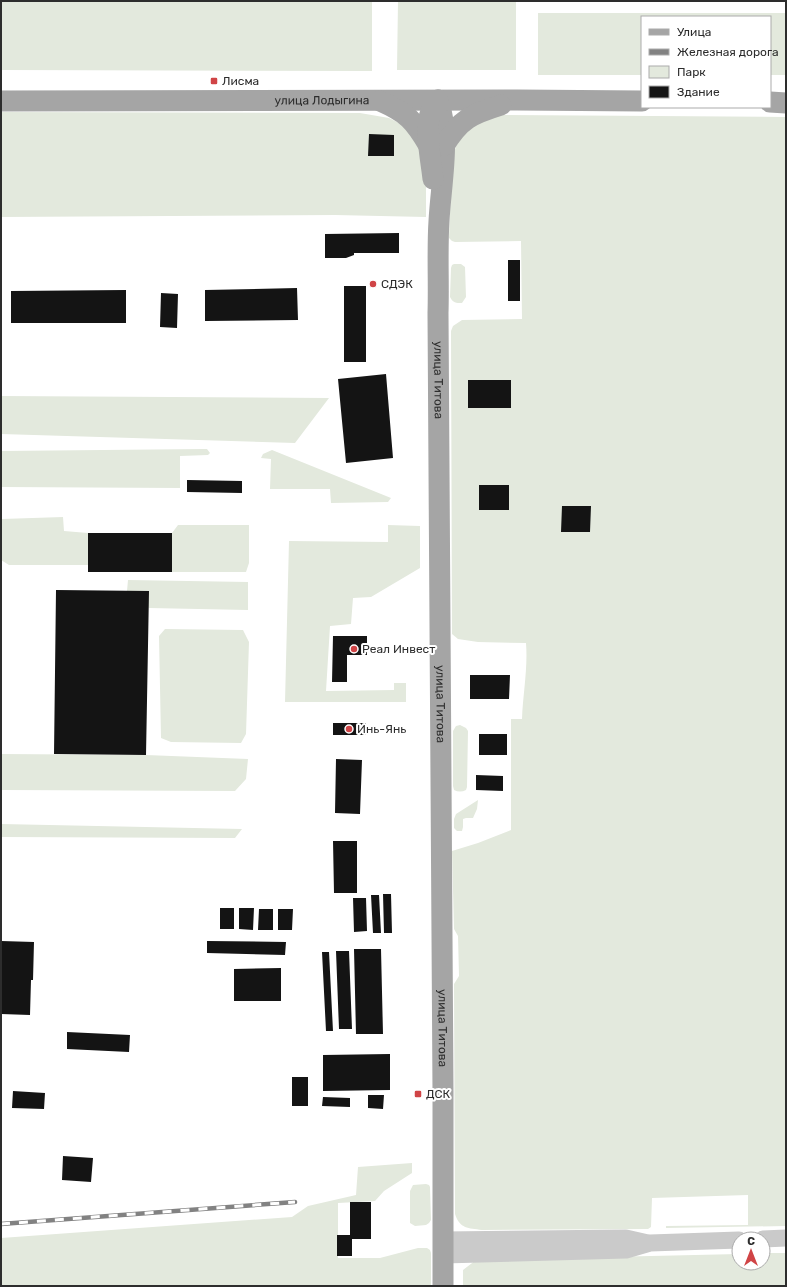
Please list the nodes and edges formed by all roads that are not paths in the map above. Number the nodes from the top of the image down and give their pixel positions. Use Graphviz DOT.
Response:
graph roads {
  1 [pos="378,100"];
  2 [pos="438,100"];
  3 [pos="517,100"];
  4 [pos="1,101"];
  5 [pos="641,101"];
  6 [pos="771,102"];
  7 [pos="786,102"];
  8 [pos="437,146"];
  9 [pos="786,1238"];
  10 [pos="771,1239"];
  11 [pos="731,1240"];
  12 [pos="443,1247"];
  13 [pos="443,1286"];
  1 -- 2 [label="main road, улица Лодыгина"];
  1 -- 4 [label="main road, улица Лодыгина"];
  1 -- 8 [label="main road"];
  2 -- 3 [label="main road, улица Лодыгина"];
  2 -- 8 [label="main road, улица Титова"];
  3 -- 5 [label="main road, улица Лодыгина"];
  3 -- 8 [label="main road"];
  6 -- 7 [label="main road"];
  8 -- 12 [label="main road, улица Титова"];
  9 -- 10 [label="street"];
  11 -- 12 [label="street"];
  12 -- 13 [label="main road, улица Титова"];
}
